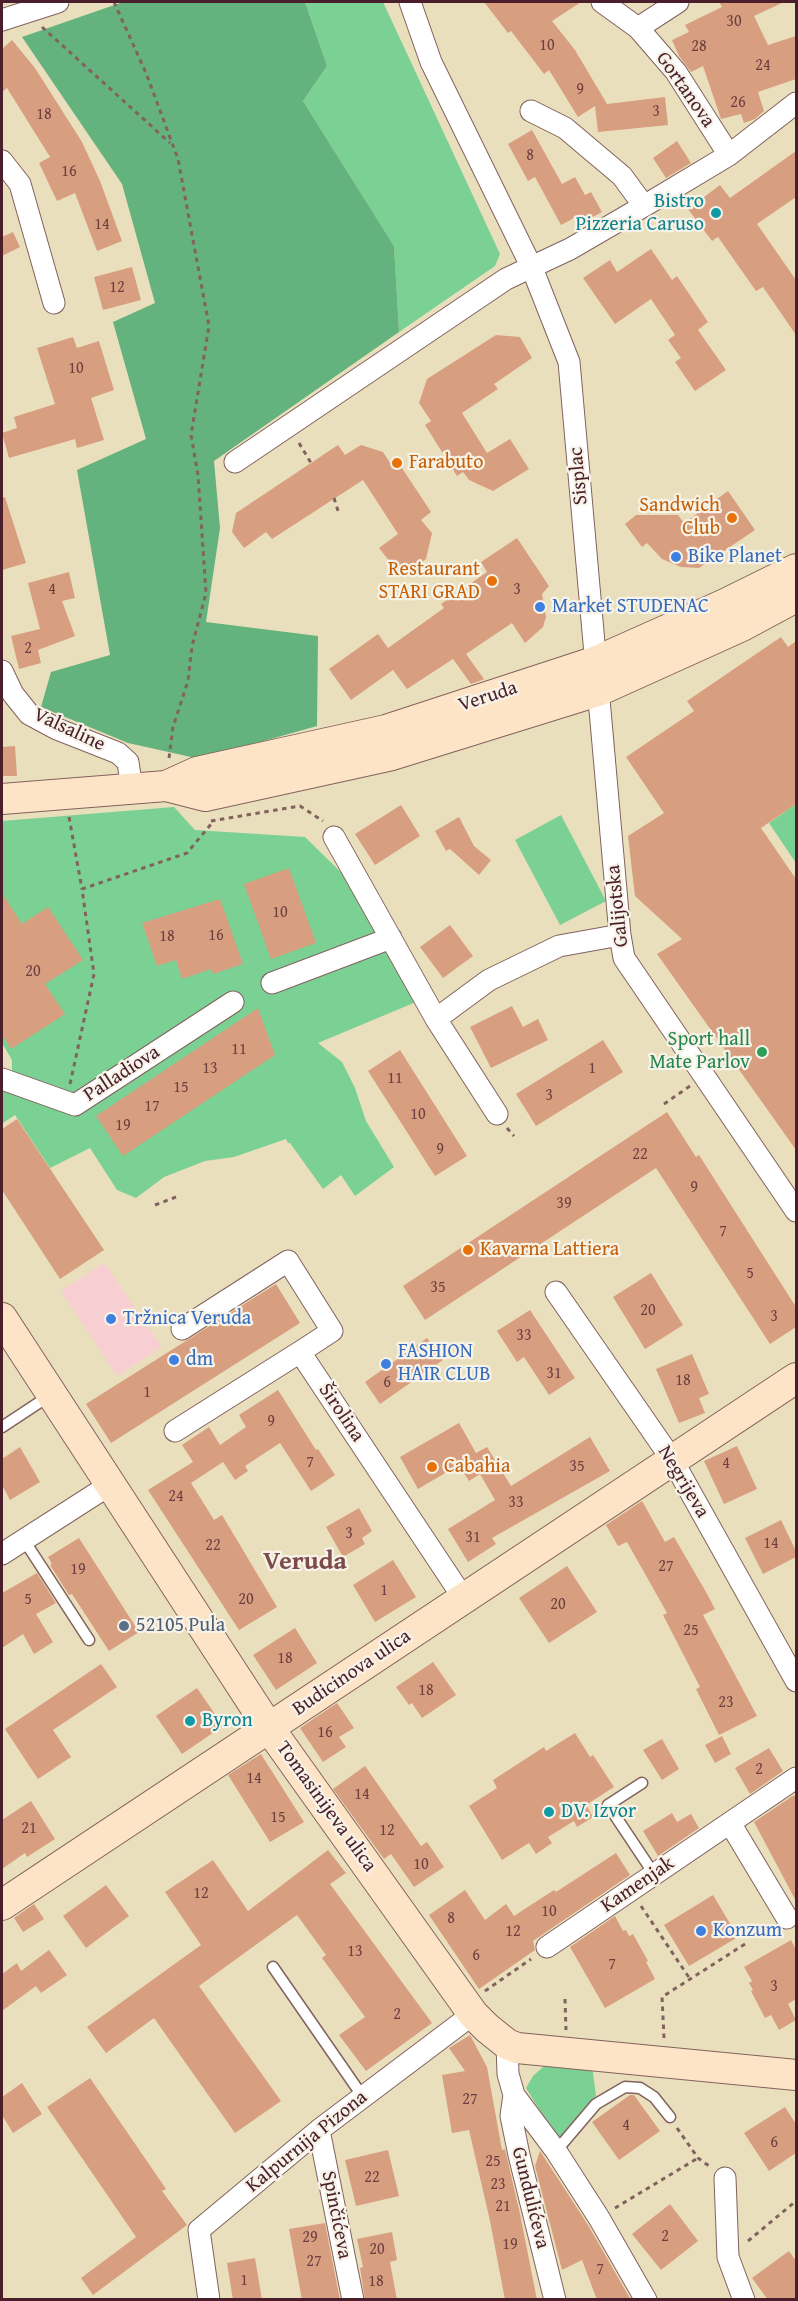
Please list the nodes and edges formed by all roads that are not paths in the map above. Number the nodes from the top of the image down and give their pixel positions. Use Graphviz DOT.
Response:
graph roads {
  1 [pos="58,2"];
  2 [pos="410,2"];
  3 [pos="602,2"];
  4 [pos="678,2"];
  5 [pos="2,20"];
  6 [pos="638,28"];
  7 [pos="796,104"];
  8 [pos="531,111"];
  9 [pos="729,155"];
  10 [pos="2,161"];
  11 [pos="644,206"];
  12 [pos="532,268"];
  13 [pos="54,303"];
  14 [pos="235,462"];
  15 [pos="796,569"];
  16 [pos="796,597"];
  17 [pos="597,661"];
  18 [pos="2,670"];
  19 [pos="598,691"];
  20 [pos="166,786"];
  21 [pos="132,789"];
  22 [pos="2,799"];
  23 [pos="334,837"];
  24 [pos="620,935"];
  25 [pos="391,938"];
  26 [pos="272,983"];
  27 [pos="233,1002"];
  28 [pos="436,1018"];
  29 [pos="2,1079"];
  30 [pos="498,1114"];
  31 [pos="796,1211"];
  32 [pos="556,1292"];
  33 [pos="2,1318"];
  34 [pos="182,1329"];
  35 [pos="300,1352"];
  36 [pos="796,1378"];
  37 [pos="52,1394"];
  38 [pos="2,1427"];
  39 [pos="175,1431"];
  40 [pos="673,1461"];
  41 [pos="111,1484"];
  42 [pos="24,1540"];
  43 [pos="2,1554"];
  44 [pos="464,1599"];
  45 [pos="89,1640"];
  46 [pos="796,1681"];
  47 [pos="269,1728"];
  48 [pos="796,1778"];
  49 [pos="642,1782"];
  50 [pos="729,1823"];
  51 [pos="654,1874"];
  52 [pos="2,1905"];
  53 [pos="787,1918"];
  54 [pos="547,1947"];
  55 [pos="273,1967"];
  56 [pos="470,2009"];
  57 [pos="507,2044"];
  58 [pos="796,2075"];
  59 [pos="513,2095"];
  60 [pos="363,2097"];
  61 [pos="670,2117"];
  62 [pos="319,2130"];
  63 [pos="556,2151"];
  64 [pos="725,2178"];
  65 [pos="209,2300"];
  66 [pos="353,2300"];
  67 [pos="555,2300"];
  68 [pos="646,2300"];
  69 [pos="744,2300"];
  1 -- 5 [label="street"];
  2 -- 12 [label="street, Sisplac"];
  3 -- 6 [label="street, Gortanova"];
  4 -- 6 [label="street"];
  6 -- 9 [label="street, Gortanova"];
  7 -- 9 [label="street"];
  8 -- 11 [label="street"];
  9 -- 11 [label="street"];
  10 -- 13 [label="street"];
  11 -- 12 [label="street"];
  12 -- 14 [label="street"];
  12 -- 17 [label="street, Sisplac"];
  15 -- 17 [label="main road, Veruda"];
  16 -- 19 [label="main road, Veruda"];
  17 -- 19 [label="street, Sisplac"];
  17 -- 20 [label="main road, Veruda"];
  18 -- 21 [label="street, Valsaline"];
  19 -- 20 [label="main road, Veruda"];
  19 -- 24 [label="street, Galijotska"];
  20 -- 21 [label="main road, Veruda"];
  21 -- 22 [label="main road, Veruda"];
  23 -- 25 [label="street"];
  24 -- 28 [label="street"];
  24 -- 31 [label="street, Galijotska"];
  25 -- 26 [label="street"];
  25 -- 28 [label="street"];
  27 -- 29 [label="street, Palladiova"];
  28 -- 30 [label="street"];
  32 -- 40 [label="street, Negrijeva"];
  33 -- 37 [label="main road, Tomasinijeva ulica"];
  34 -- 35 [label="street"];
  35 -- 39 [label="street"];
  35 -- 44 [label="street, Širolina"];
  36 -- 40 [label="main road, Budicinova ulica"];
  37 -- 38 [label="lane"];
  37 -- 41 [label="main road, Tomasinijeva ulica"];
  40 -- 44 [label="main road, Budicinova ulica"];
  40 -- 46 [label="street, Negrijeva"];
  41 -- 42 [label="street"];
  41 -- 47 [label="main road, Tomasinijeva ulica"];
  42 -- 43 [label="street"];
  42 -- 45 [label="lane"];
  44 -- 47 [label="main road, Budicinova ulica"];
  47 -- 52 [label="main road, Budicinova ulica"];
  47 -- 56 [label="main road, Tomasinijeva ulica"];
  48 -- 50 [label="street, Kamenjak"];
  49 -- 51 [label="lane"];
  50 -- 51 [label="street, Kamenjak"];
  50 -- 53 [label="street"];
  51 -- 54 [label="street, Kamenjak"];
  55 -- 60 [label="lane"];
  56 -- 57 [label="main road, Tomasinijeva ulica"];
  56 -- 60 [label="street, Kalpurnija Pizona"];
  57 -- 58 [label="main road"];
  57 -- 59 [label="street"];
  59 -- 63 [label="street"];
  59 -- 67 [label="street, Gundulićeva"];
  60 -- 62 [label="street, Kalpurnija Pizona"];
  61 -- 63 [label="lane"];
  62 -- 65 [label="street, Kalpurnija Pizona"];
  62 -- 66 [label="street, Spinčićeva"];
  63 -- 68 [label="street"];
  64 -- 69 [label="street"];
}
